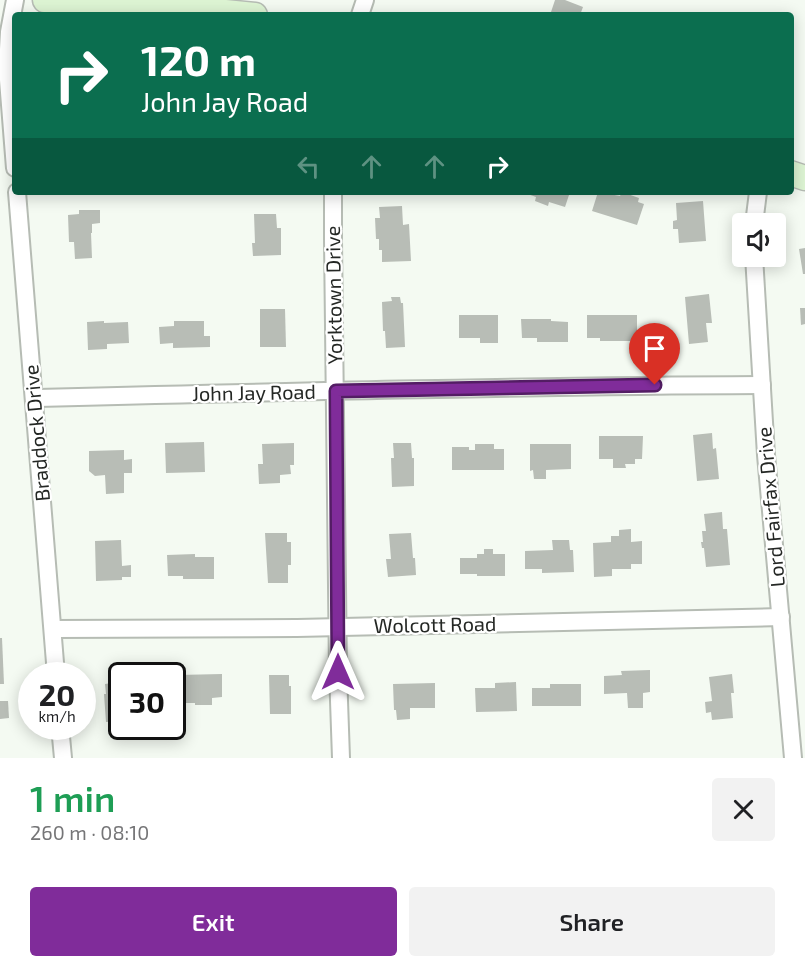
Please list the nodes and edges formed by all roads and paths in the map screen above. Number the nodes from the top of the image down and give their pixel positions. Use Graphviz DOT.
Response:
graph roads {
  1 [pos="45,0"];
  2 [pos="225,12"];
  3 [pos="12,16"];
  4 [pos="12,125"];
  5 [pos="17,195"];
  6 [pos="333,195"];
  7 [pos="758,195"];
  8 [pos="755,213"];
  9 [pos="755,267"];
  10 [pos="762,385"];
  11 [pos="336,391"];
  12 [pos="34,398"];
  13 [pos="781,617"];
  14 [pos="338,627"];
  15 [pos="53,629"];
  16 [pos="55,662"];
  17 [pos="61,740"];
  18 [pos="63,758"];
  19 [pos="341,758"];
  20 [pos="793,758"];
  1 -- 2 [label="main road"];
  3 -- 4 [label="street"];
  5 -- 12 [label="street, Braddock Drive"];
  6 -- 11 [label="street, Yorktown Drive"];
  7 -- 8 [label="street"];
  9 -- 10 [label="street, Lord Fairfax Drive"];
  10 -- 11 [label="street, John Jay Road"];
  10 -- 13 [label="street, Lord Fairfax Drive"];
  11 -- 12 [label="street, John Jay Road"];
  11 -- 14 [label="street, Yorktown Drive"];
  12 -- 15 [label="street, Braddock Drive"];
  13 -- 14 [label="street, Wolcott Road"];
  13 -- 20 [label="street, Lord Fairfax Drive"];
  14 -- 15 [label="street, Wolcott Road"];
  14 -- 19 [label="street, Yorktown Drive"];
  15 -- 16 [label="street, Braddock Drive"];
  17 -- 18 [label="street"];
}
